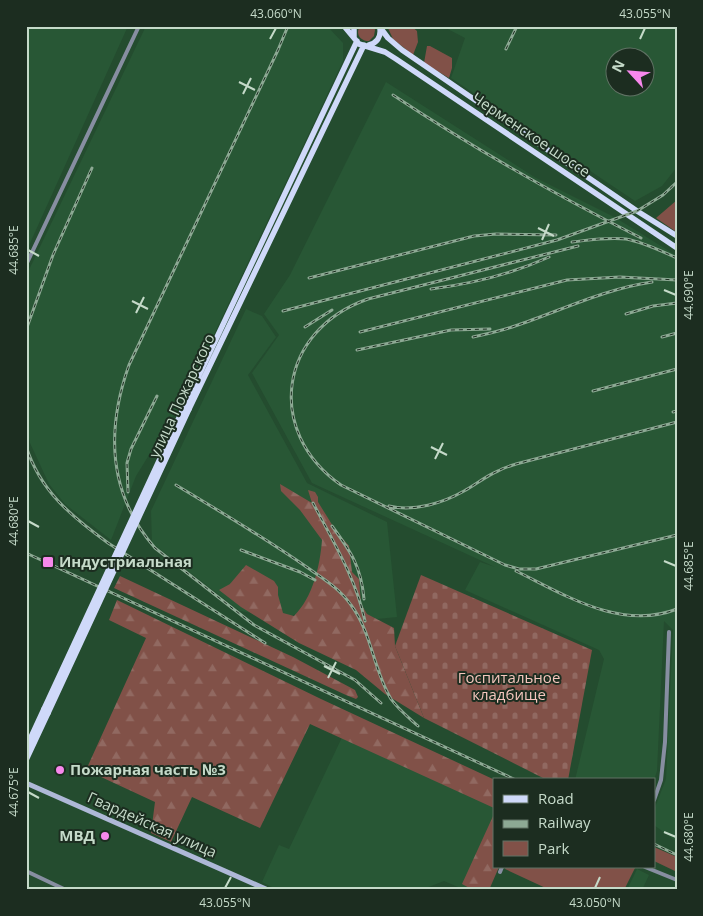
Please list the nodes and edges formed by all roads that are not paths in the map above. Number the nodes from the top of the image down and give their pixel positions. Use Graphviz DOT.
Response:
graph roads {
  1 [pos="139,26"];
  2 [pos="344,26"];
  3 [pos="354,26"];
  4 [pos="380,27"];
  5 [pos="356,40"];
  6 [pos="366,45"];
  7 [pos="677,236"];
  8 [pos="677,248"];
  9 [pos="26,266"];
  10 [pos="187,408"];
  11 [pos="669,632"];
  12 [pos="46,711"];
  13 [pos="26,748"];
  14 [pos="26,760"];
  15 [pos="26,783"];
  16 [pos="656,794"];
  17 [pos="647,868"];
  18 [pos="26,871"];
  19 [pos="677,880"];
  20 [pos="256,884"];
  21 [pos="66,890"];
  22 [pos="253,890"];
  23 [pos="268,890"];
  1 -- 9 [label="street"];
  2 -- 5 [label="main road, Черменское шоссе"];
  3 -- 5 [label="main road"];
  4 -- 6 [label="main road, Черменское шоссе"];
  4 -- 7 [label="main road, Черменское шоссе"];
  5 -- 6 [label="main road, Черменское шоссе"];
  5 -- 10 [label="main road, улица Пожарского"];
  6 -- 8 [label="main road, Черменское шоссе"];
  6 -- 10 [label="main road, улица Пожарского"];
  10 -- 12 [label="main road, улица Пожарского, bridge"];
  11 -- 16 [label="street"];
  12 -- 13 [label="main road, улица Пожарского"];
  12 -- 14 [label="main road, улица Пожарского"];
  15 -- 20 [label="street, Гвардейская улица"];
  17 -- 19 [label="street"];
  18 -- 21 [label="street"];
  20 -- 22 [label="street"];
  20 -- 23 [label="street, Гвардейская улица"];
}
